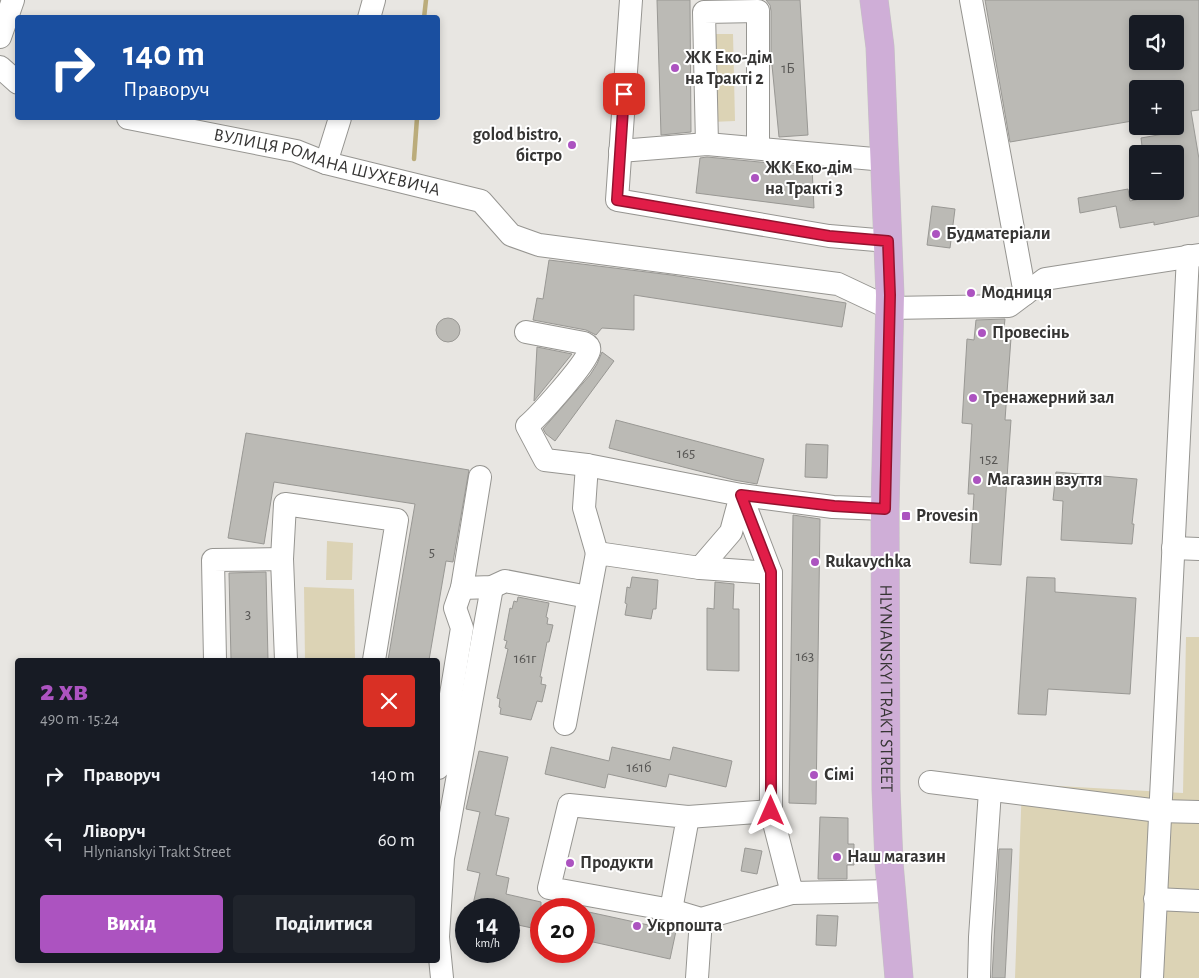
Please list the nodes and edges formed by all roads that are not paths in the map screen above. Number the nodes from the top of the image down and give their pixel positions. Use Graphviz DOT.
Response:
graph roads {
  1 [pos="13,0"];
  2 [pos="374,0"];
  3 [pos="630,0"];
  4 [pos="874,0"];
  5 [pos="971,0"];
  6 [pos="370,15"];
  7 [pos="0,37"];
  8 [pos="0,67"];
  9 [pos="15,80"];
  10 [pos="138,120"];
  11 [pos="339,120"];
  12 [pos="707,144"];
  13 [pos="758,148"];
  14 [pos="620,151"];
  15 [pos="884,160"];
  16 [pos="326,163"];
  17 [pos="888,241"];
  18 [pos="1193,255"];
  19 [pos="1025,294"];
  20 [pos="889,302"];
  21 [pos="526,332"];
  22 [pos="587,465"];
  23 [pos="480,478"];
  24 [pos="741,495"];
  25 [pos="885,509"];
  26 [pos="1173,548"];
  27 [pos="1199,550"];
  28 [pos="597,553"];
  29 [pos="282,559"];
  30 [pos="700,568"];
  31 [pos="771,572"];
  32 [pos="492,586"];
  33 [pos="462,588"];
  34 [pos="588,597"];
  35 [pos="215,658"];
  36 [pos="286,658"];
  37 [pos="374,658"];
  38 [pos="564,724"];
  39 [pos="440,761"];
  40 [pos="930,782"];
  41 [pos="990,791"];
  42 [pos="771,811"];
  43 [pos="1159,811"];
  44 [pos="1199,812"];
  45 [pos="688,817"];
  46 [pos="440,858"];
  47 [pos="891,890"];
  48 [pos="792,893"];
  49 [pos="1155,899"];
  50 [pos="1199,901"];
  51 [pos="671,910"];
  52 [pos="701,919"];
  53 [pos="440,958"];
  54 [pos="442,978"];
  55 [pos="697,978"];
  56 [pos="899,978"];
  57 [pos="980,978"];
  58 [pos="1152,978"];
  1 -- 7 [label="street"];
  2 -- 6 [label="street"];
  3 -- 14 [label="street"];
  4 -- 15 [label="main road, HLYNIANSKYI TRAKT STREET"];
  5 -- 19 [label="street"];
  8 -- 9 [label="street"];
  10 -- 16 [label="street, ВУЛИЦЯ РОМАНА ШУХЕВИЧА"];
  11 -- 16 [label="street"];
  12 -- 13 [label="street"];
  12 -- 13 [label="street"];
  12 -- 14 [label="street"];
  13 -- 15 [label="street"];
  14 -- 17 [label="street"];
  15 -- 17 [label="main road, HLYNIANSKYI TRAKT STREET"];
  16 -- 20 [label="street, ВУЛИЦЯ РОМАНА ШУХЕВИЧА"];
  17 -- 20 [label="main road, HLYNIANSKYI TRAKT STREET"];
  18 -- 19 [label="street"];
  18 -- 26 [label="street"];
  19 -- 20 [label="street"];
  20 -- 25 [label="main road, HLYNIANSKYI TRAKT STREET"];
  21 -- 22 [label="street"];
  22 -- 24 [label="street"];
  22 -- 28 [label="street"];
  23 -- 33 [label="street"];
  24 -- 25 [label="street"];
  24 -- 30 [label="street"];
  24 -- 31 [label="street"];
  25 -- 47 [label="main road, HLYNIANSKYI TRAKT STREET"];
  26 -- 27 [label="street"];
  26 -- 43 [label="street"];
  28 -- 30 [label="street"];
  28 -- 34 [label="street"];
  29 -- 35 [label="street"];
  29 -- 36 [label="street"];
  29 -- 37 [label="street"];
  30 -- 31 [label="street"];
  31 -- 42 [label="street"];
  32 -- 33 [label="street"];
  32 -- 34 [label="street"];
  32 -- 46 [label="street"];
  33 -- 39 [label="street"];
  34 -- 38 [label="street"];
  40 -- 41 [label="street"];
  41 -- 43 [label="street"];
  41 -- 57 [label="street"];
  42 -- 45 [label="street"];
  42 -- 48 [label="street"];
  43 -- 44 [label="street"];
  43 -- 49 [label="street"];
  45 -- 51 [label="street"];
  45 -- 51 [label="street"];
  47 -- 48 [label="street"];
  47 -- 56 [label="main road, HLYNIANSKYI TRAKT STREET"];
  48 -- 52 [label="street"];
  49 -- 50 [label="street"];
  49 -- 58 [label="street"];
  51 -- 52 [label="street"];
  52 -- 55 [label="street"];
  53 -- 54 [label="street"];
}
